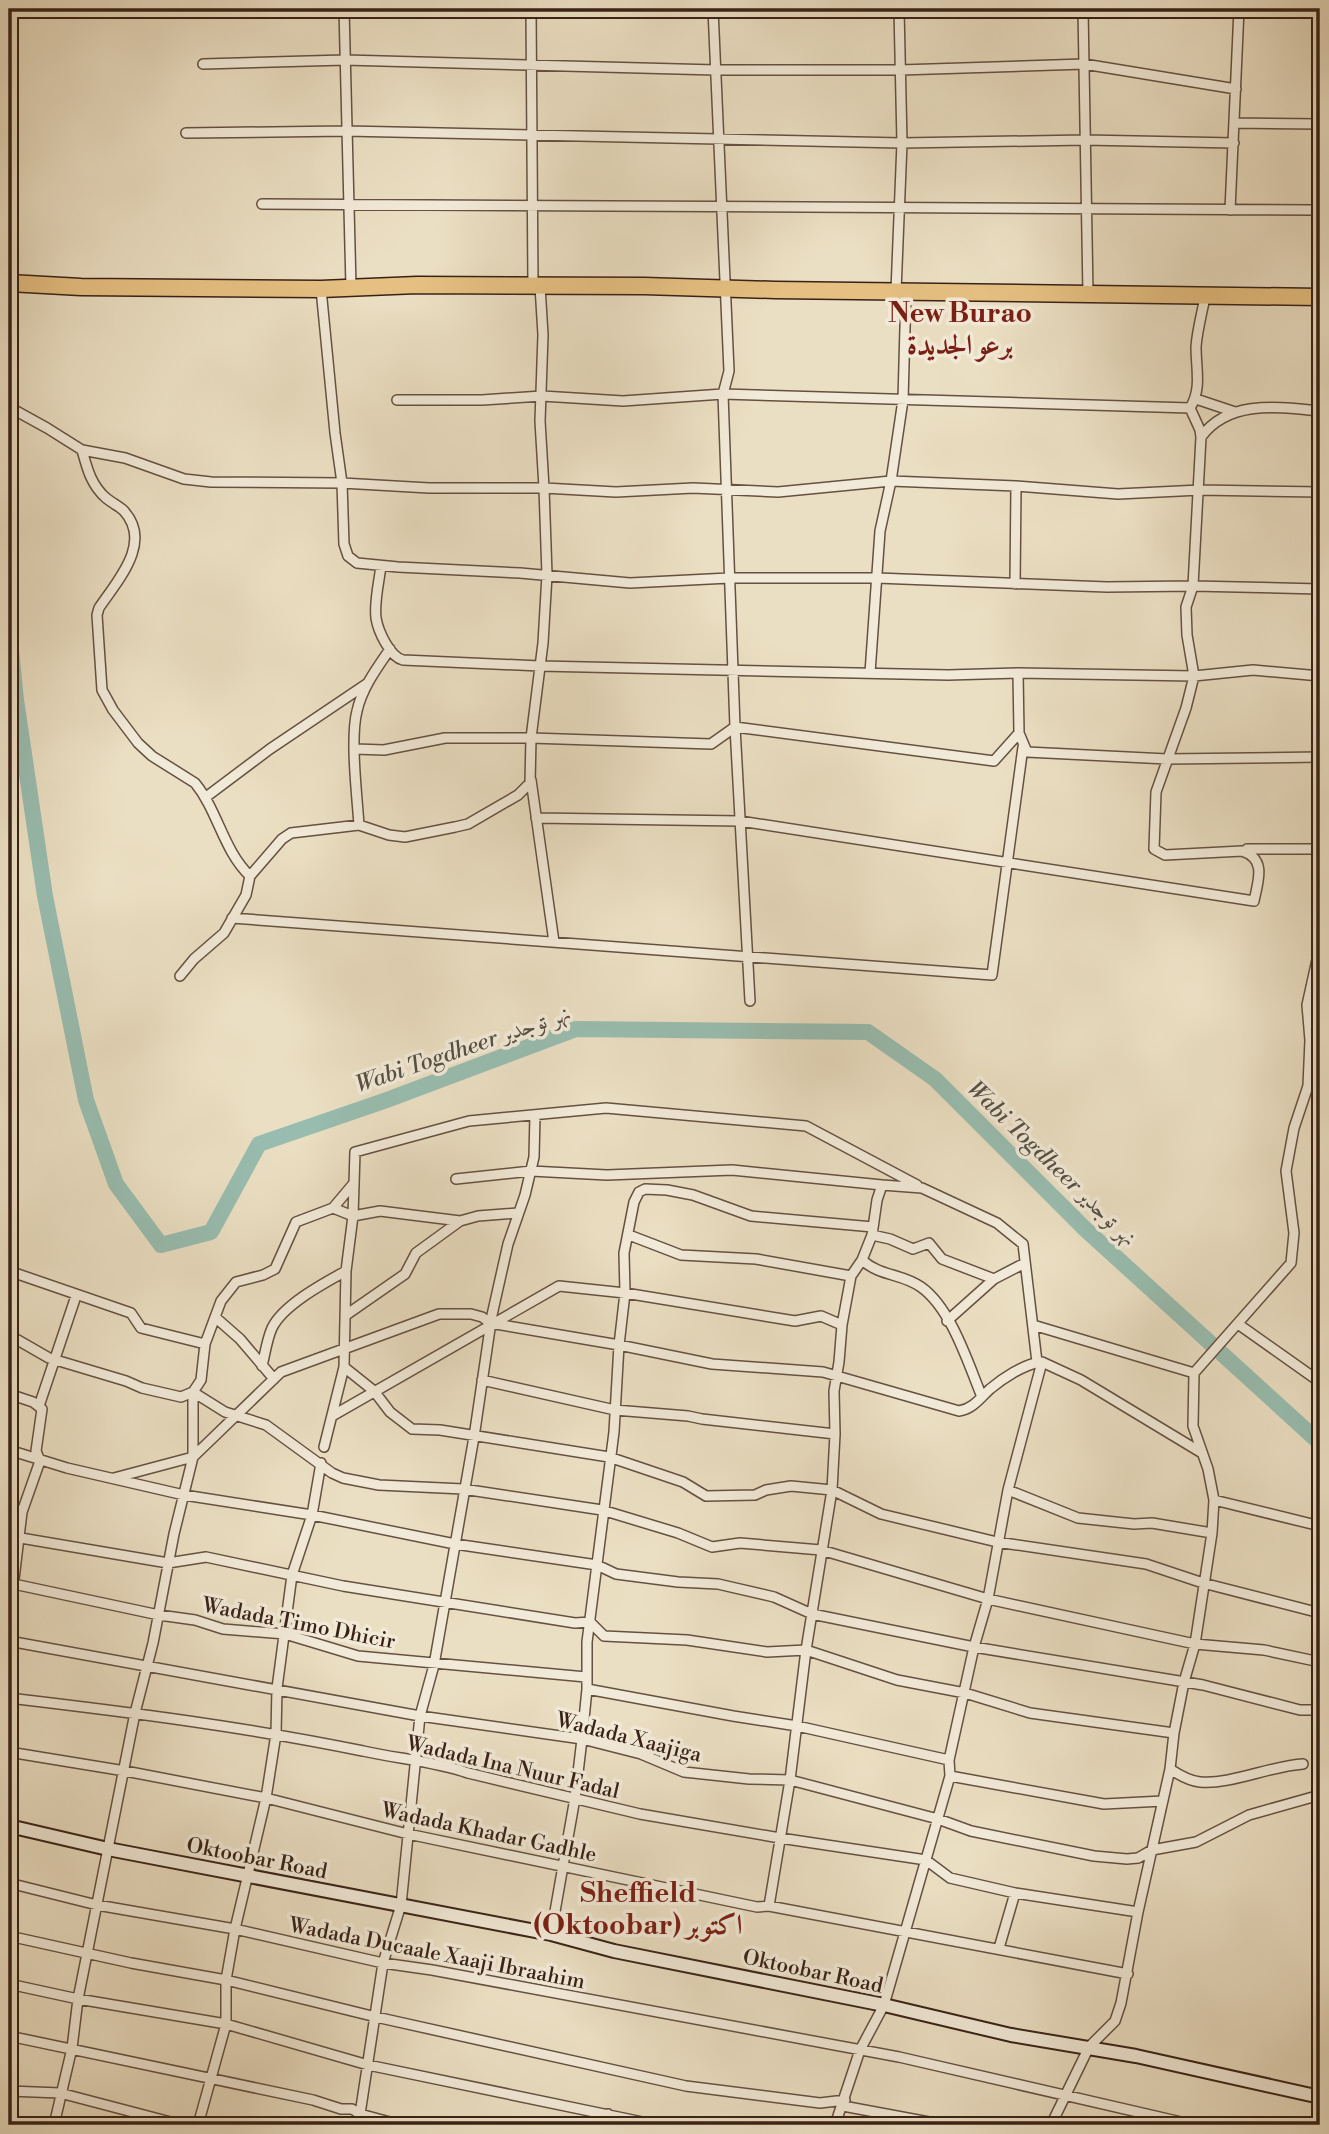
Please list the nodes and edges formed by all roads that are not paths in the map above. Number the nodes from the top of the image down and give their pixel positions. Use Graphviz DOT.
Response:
graph roads {
  1 [pos="344,9"];
  2 [pos="531,9"];
  3 [pos="713,9"];
  4 [pos="899,9"];
  5 [pos="1083,9"];
  6 [pos="1240,9"];
  7 [pos="1280,9"];
  8 [pos="1320,13"];
  9 [pos="345,60"];
  10 [pos="203,64"];
  11 [pos="531,65"];
  12 [pos="1084,65"];
  13 [pos="716,70"];
  14 [pos="900,70"];
  15 [pos="1236,89"];
  16 [pos="1235,123"];
  17 [pos="1320,124"];
  18 [pos="346,131"];
  19 [pos="186,133"];
  20 [pos="532,135"];
  21 [pos="719,139"];
  22 [pos="1085,140"];
  23 [pos="902,143"];
  24 [pos="1234,143"];
  25 [pos="350,203"];
  26 [pos="262,204"];
  27 [pos="532,206"];
  28 [pos="720,207"];
  29 [pos="900,209"];
  30 [pos="1087,209"];
  31 [pos="1230,210"];
  32 [pos="1313,211"];
  33 [pos="9,283"];
  34 [pos="537,285"];
  35 [pos="351,287"];
  36 [pos="321,289"];
  37 [pos="725,289"];
  38 [pos="901,291"];
  39 [pos="1088,294"];
  40 [pos="1206,297"];
  41 [pos="1320,298"];
  42 [pos="723,394"];
  43 [pos="542,396"];
  44 [pos="1196,399"];
  45 [pos="397,400"];
  46 [pos="903,400"];
  47 [pos="9,407"];
  48 [pos="1190,408"];
  49 [pos="1320,411"];
  50 [pos="1235,412"];
  51 [pos="1201,437"];
  52 [pos="82,450"];
  53 [pos="891,481"];
  54 [pos="342,483"];
  55 [pos="1016,486"];
  56 [pos="544,488"];
  57 [pos="727,489"];
  58 [pos="1200,490"];
  59 [pos="1320,492"];
  60 [pos="381,566"];
  61 [pos="547,575"];
  62 [pos="729,578"];
  63 [pos="877,578"];
  64 [pos="1015,584"];
  65 [pos="1193,586"];
  66 [pos="1320,589"];
  67 [pos="390,649"];
  68 [pos="540,666"];
  69 [pos="733,670"];
  70 [pos="870,673"];
  71 [pos="1018,673"];
  72 [pos="1194,676"];
  73 [pos="1320,677"];
  74 [pos="368,682"];
  75 [pos="735,727"];
  76 [pos="1019,733"];
  77 [pos="531,738"];
  78 [pos="1023,747"];
  79 [pos="355,749"];
  80 [pos="1320,757"];
  81 [pos="1167,759"];
  82 [pos="531,780"];
  83 [pos="206,797"];
  84 [pos="537,818"];
  85 [pos="740,821"];
  86 [pos="359,825"];
  87 [pos="1154,849"];
  88 [pos="1320,849"];
  89 [pos="1008,863"];
  90 [pos="250,876"];
  91 [pos="232,918"];
  92 [pos="554,942"];
  93 [pos="1320,946"];
  94 [pos="748,957"];
  95 [pos="180,976"];
  96 [pos="750,1001"];
  97 [pos="535,1115"];
  98 [pos="531,1171"];
  99 [pos="456,1179"];
  100 [pos="354,1183"];
  101 [pos="882,1185"];
  102 [pos="922,1188"];
  103 [pos="333,1208"];
  104 [pos="517,1213"];
  105 [pos="353,1216"];
  106 [pos="460,1221"];
  107 [pos="873,1231"];
  108 [pos="629,1236"];
  109 [pos="862,1260"];
  110 [pos="1025,1263"];
  111 [pos="9,1271"];
  112 [pos="346,1271"];
  113 [pos="851,1276"];
  114 [pos="994,1279"];
  115 [pos="625,1293"];
  116 [pos="76,1296"];
  117 [pos="346,1315"];
  118 [pos="215,1317"];
  119 [pos="947,1321"];
  120 [pos="490,1323"];
  121 [pos="1238,1324"];
  122 [pos="842,1325"];
  123 [pos="1033,1325"];
  124 [pos="9,1335"];
  125 [pos="205,1343"];
  126 [pos="619,1345"];
  127 [pos="345,1349"];
  128 [pos="55,1360"];
  129 [pos="1039,1362"];
  130 [pos="262,1366"];
  131 [pos="344,1367"];
  132 [pos="1194,1373"];
  133 [pos="835,1376"];
  134 [pos="274,1379"];
  135 [pos="482,1380"];
  136 [pos="1320,1382"];
  137 [pos="374,1391"];
  138 [pos="193,1392"];
  139 [pos="9,1394"];
  140 [pos="982,1397"];
  141 [pos="39,1406"];
  142 [pos="615,1410"];
  143 [pos="237,1416"];
  144 [pos="332,1416"];
  145 [pos="835,1434"];
  146 [pos="474,1437"];
  147 [pos="324,1447"];
  148 [pos="9,1450"];
  149 [pos="1202,1453"];
  150 [pos="193,1457"];
  151 [pos="609,1457"];
  152 [pos="40,1461"];
  153 [pos="321,1463"];
  154 [pos="111,1479"];
  155 [pos="463,1489"];
  156 [pos="832,1490"];
  157 [pos="1008,1490"];
  158 [pos="184,1494"];
  159 [pos="1214,1500"];
  160 [pos="9,1507"];
  161 [pos="602,1510"];
  162 [pos="22,1512"];
  163 [pos="312,1515"];
  164 [pos="1320,1526"];
  165 [pos="1212,1533"];
  166 [pos="13,1537"];
  167 [pos="997,1542"];
  168 [pos="455,1544"];
  169 [pos="821,1550"];
  170 [pos="168,1563"];
  171 [pos="597,1565"];
  172 [pos="292,1575"];
  173 [pos="10,1583"];
  174 [pos="1203,1583"];
  175 [pos="988,1599"];
  176 [pos="444,1601"];
  177 [pos="1320,1613"];
  178 [pos="812,1614"];
  179 [pos="159,1615"];
  180 [pos="9,1621"];
  181 [pos="590,1622"];
  182 [pos="285,1634"];
  183 [pos="9,1641"];
  184 [pos="1195,1644"];
  185 [pos="974,1647"];
  186 [pos="806,1650"];
  187 [pos="1320,1662"];
  188 [pos="434,1664"];
  189 [pos="147,1667"];
  190 [pos="586,1677"];
  191 [pos="1184,1682"];
  192 [pos="277,1688"];
  193 [pos="587,1689"];
  194 [pos="965,1693"];
  195 [pos="9,1698"];
  196 [pos="1320,1710"];
  197 [pos="135,1713"];
  198 [pos="420,1716"];
  199 [pos="797,1726"];
  200 [pos="1174,1733"];
  201 [pos="276,1734"];
  202 [pos="582,1739"];
  203 [pos="9,1752"];
  204 [pos="949,1760"];
  205 [pos="416,1762"];
  206 [pos="1303,1764"];
  207 [pos="1170,1769"];
  208 [pos="125,1771"];
  209 [pos="950,1776"];
  210 [pos="790,1780"];
  211 [pos="1320,1795"];
  212 [pos="266,1798"];
  213 [pos="575,1798"];
  214 [pos="1163,1801"];
  215 [pos="938,1819"];
  216 [pos="9,1826"];
  217 [pos="408,1834"];
  218 [pos="780,1838"];
  219 [pos="108,1849"];
  220 [pos="1152,1850"];
  221 [pos="926,1860"];
  222 [pos="563,1866"];
  223 [pos="248,1875"];
  224 [pos="9,1883"];
  225 [pos="1015,1893"];
  226 [pos="97,1905"];
  227 [pos="401,1905"];
  228 [pos="769,1906"];
  229 [pos="1138,1912"];
  230 [pos="235,1929"];
  231 [pos="906,1931"];
  232 [pos="551,1934"];
  233 [pos="9,1936"];
  234 [pos="999,1948"];
  235 [pos="88,1954"];
  236 [pos="383,1963"];
  237 [pos="1128,1974"];
  238 [pos="226,1980"];
  239 [pos="9,1984"];
  240 [pos="78,1999"];
  241 [pos="884,2005"];
  242 [pos="376,2017"];
  243 [pos="226,2024"];
  244 [pos="9,2036"];
  245 [pos="1089,2047"];
  246 [pos="72,2048"];
  247 [pos="860,2050"];
  248 [pos="368,2065"];
  249 [pos="211,2080"];
  250 [pos="9,2091"];
  251 [pos="60,2093"];
  252 [pos="1066,2095"];
  253 [pos="1320,2097"];
  254 [pos="844,2103"];
  255 [pos="360,2114"];
  256 [pos="608,2114"];
  257 [pos="54,2125"];
  258 [pos="182,2125"];
  259 [pos="198,2125"];
  260 [pos="354,2125"];
  261 [pos="401,2125"];
  262 [pos="606,2125"];
  263 [pos="657,2125"];
  264 [pos="835,2125"];
  265 [pos="945,2125"];
  266 [pos="1051,2125"];
  267 [pos="1194,2125"];
  1 -- 9 [label="street"];
  2 -- 11 [label="street"];
  3 -- 13 [label="street"];
  4 -- 14 [label="street"];
  5 -- 12 [label="street"];
  6 -- 15 [label="street"];
  7 -- 8 [label="street"];
  9 -- 10 [label="street"];
  9 -- 11 [label="street"];
  9 -- 18 [label="street"];
  11 -- 13 [label="street"];
  11 -- 20 [label="street"];
  12 -- 14 [label="street"];
  12 -- 15 [label="street"];
  12 -- 22 [label="street"];
  13 -- 14 [label="street"];
  13 -- 21 [label="street"];
  14 -- 23 [label="street"];
  15 -- 16 [label="street"];
  16 -- 17 [label="street"];
  16 -- 24 [label="street"];
  18 -- 19 [label="street"];
  18 -- 20 [label="street"];
  18 -- 25 [label="street"];
  20 -- 21 [label="street"];
  20 -- 27 [label="street"];
  21 -- 23 [label="street"];
  21 -- 28 [label="street"];
  22 -- 23 [label="street"];
  22 -- 24 [label="street"];
  22 -- 30 [label="street"];
  23 -- 29 [label="street"];
  24 -- 31 [label="street"];
  25 -- 26 [label="street"];
  25 -- 27 [label="street"];
  25 -- 35 [label="street"];
  27 -- 28 [label="street"];
  27 -- 34 [label="street"];
  28 -- 29 [label="street"];
  28 -- 37 [label="street"];
  29 -- 30 [label="street"];
  29 -- 38 [label="street"];
  30 -- 31 [label="street"];
  30 -- 39 [label="street"];
  31 -- 32 [label="street"];
  33 -- 36 [label="highway"];
  34 -- 35 [label="highway"];
  34 -- 37 [label="highway"];
  34 -- 43 [label="street"];
  35 -- 36 [label="highway"];
  36 -- 54 [label="street"];
  37 -- 38 [label="highway"];
  37 -- 42 [label="street"];
  38 -- 39 [label="highway"];
  38 -- 46 [label="street"];
  39 -- 40 [label="highway"];
  40 -- 41 [label="highway"];
  40 -- 44 [label="street"];
  42 -- 43 [label="street"];
  42 -- 46 [label="street"];
  42 -- 57 [label="street"];
  43 -- 45 [label="street"];
  43 -- 56 [label="street"];
  44 -- 48 [label="street"];
  44 -- 50 [label="street"];
  46 -- 48 [label="street"];
  46 -- 53 [label="street"];
  47 -- 52 [label="street"];
  48 -- 51 [label="street"];
  49 -- 50 [label="street"];
  50 -- 51 [label="street"];
  51 -- 58 [label="street"];
  52 -- 54 [label="street"];
  52 -- 83 [label="street"];
  53 -- 55 [label="street"];
  53 -- 57 [label="street"];
  53 -- 63 [label="street"];
  54 -- 56 [label="street"];
  54 -- 60 [label="street"];
  55 -- 58 [label="street"];
  55 -- 64 [label="street"];
  56 -- 57 [label="street"];
  56 -- 61 [label="street"];
  57 -- 62 [label="street"];
  58 -- 59 [label="street"];
  58 -- 65 [label="street"];
  60 -- 61 [label="street"];
  60 -- 67 [label="street"];
  61 -- 62 [label="street"];
  61 -- 68 [label="street"];
  62 -- 63 [label="street"];
  62 -- 69 [label="street"];
  63 -- 64 [label="street"];
  63 -- 70 [label="street"];
  64 -- 65 [label="street"];
  65 -- 66 [label="street"];
  65 -- 72 [label="street"];
  67 -- 68 [label="street"];
  67 -- 74 [label="street"];
  68 -- 69 [label="street"];
  68 -- 77 [label="street"];
  69 -- 70 [label="street"];
  69 -- 75 [label="street"];
  70 -- 71 [label="street"];
  71 -- 72 [label="street"];
  71 -- 76 [label="street"];
  72 -- 73 [label="street"];
  72 -- 81 [label="street"];
  74 -- 79 [label="street"];
  74 -- 83 [label="street"];
  75 -- 76 [label="street"];
  75 -- 77 [label="street"];
  75 -- 85 [label="street"];
  76 -- 78 [label="street"];
  77 -- 79 [label="street"];
  77 -- 82 [label="street"];
  78 -- 81 [label="street"];
  78 -- 89 [label="street"];
  79 -- 86 [label="street"];
  80 -- 81 [label="street"];
  81 -- 87 [label="street"];
  82 -- 84 [label="street"];
  82 -- 86 [label="street"];
  83 -- 90 [label="street"];
  84 -- 85 [label="street"];
  84 -- 92 [label="street"];
  85 -- 89 [label="street"];
  85 -- 94 [label="street"];
  86 -- 90 [label="street"];
  87 -- 88 [label="street"];
  87 -- 89 [label="street"];
  89 -- 94 [label="street"];
  90 -- 91 [label="street"];
  91 -- 92 [label="street"];
  91 -- 95 [label="street"];
  92 -- 94 [label="street"];
  93 -- 121 [label="street"];
  94 -- 96 [label="street"];
  97 -- 98 [label="street"];
  97 -- 100 [label="street"];
  97 -- 102 [label="street"];
  98 -- 99 [label="street"];
  98 -- 101 [label="street"];
  98 -- 104 [label="street"];
  100 -- 103 [label="street"];
  100 -- 105 [label="street"];
  101 -- 102 [label="street"];
  101 -- 107 [label="street"];
  102 -- 110 [label="street"];
  103 -- 105 [label="street"];
  103 -- 118 [label="street"];
  104 -- 106 [label="street"];
  104 -- 120 [label="street"];
  105 -- 106 [label="street"];
  105 -- 112 [label="street"];
  106 -- 117 [label="street"];
  107 -- 108 [label="street"];
  107 -- 109 [label="street"];
  107 -- 114 [label="street"];
  108 -- 113 [label="street"];
  108 -- 115 [label="street"];
  109 -- 113 [label="street"];
  109 -- 119 [label="street"];
  110 -- 114 [label="street"];
  110 -- 123 [label="street"];
  111 -- 116 [label="street"];
  112 -- 117 [label="street"];
  112 -- 130 [label="street"];
  113 -- 122 [label="street"];
  114 -- 119 [label="street"];
  115 -- 120 [label="street"];
  115 -- 122 [label="street"];
  115 -- 126 [label="street"];
  116 -- 125 [label="street"];
  116 -- 128 [label="street"];
  117 -- 127 [label="street"];
  118 -- 125 [label="street"];
  118 -- 130 [label="street"];
  119 -- 140 [label="street"];
  120 -- 126 [label="street"];
  120 -- 127 [label="street"];
  120 -- 135 [label="street"];
  120 -- 137 [label="street"];
  121 -- 132 [label="street"];
  121 -- 136 [label="street"];
  122 -- 133 [label="street"];
  123 -- 129 [label="street"];
  123 -- 132 [label="street"];
  124 -- 128 [label="street"];
  125 -- 138 [label="street"];
  126 -- 133 [label="street"];
  126 -- 142 [label="street"];
  127 -- 131 [label="street"];
  127 -- 134 [label="street"];
  128 -- 138 [label="street"];
  128 -- 141 [label="street"];
  129 -- 140 [label="street"];
  129 -- 149 [label="street"];
  129 -- 157 [label="street"];
  130 -- 134 [label="street"];
  131 -- 137 [label="street"];
  131 -- 144 [label="street"];
  132 -- 149 [label="street"];
  133 -- 140 [label="street"];
  133 -- 145 [label="street"];
  134 -- 143 [label="street"];
  135 -- 142 [label="street"];
  135 -- 146 [label="street"];
  137 -- 144 [label="street"];
  137 -- 146 [label="street"];
  138 -- 143 [label="street"];
  138 -- 150 [label="street"];
  139 -- 141 [label="street"];
  141 -- 152 [label="street"];
  142 -- 145 [label="street"];
  142 -- 151 [label="street"];
  143 -- 150 [label="street"];
  143 -- 153 [label="street"];
  144 -- 147 [label="street"];
  145 -- 156 [label="street"];
  146 -- 151 [label="street"];
  146 -- 155 [label="street"];
  148 -- 152 [label="street"];
  149 -- 159 [label="street"];
  150 -- 154 [label="street"];
  150 -- 158 [label="street"];
  151 -- 156 [label="street"];
  151 -- 161 [label="street"];
  152 -- 154 [label="street"];
  152 -- 162 [label="street"];
  153 -- 155 [label="street"];
  153 -- 163 [label="street"];
  154 -- 158 [label="street"];
  155 -- 161 [label="street"];
  155 -- 168 [label="street"];
  156 -- 167 [label="street"];
  156 -- 169 [label="street"];
  157 -- 165 [label="street"];
  157 -- 167 [label="street"];
  158 -- 163 [label="street"];
  158 -- 170 [label="street"];
  159 -- 164 [label="street"];
  159 -- 165 [label="street"];
  160 -- 162 [label="street"];
  161 -- 169 [label="street"];
  161 -- 171 [label="street"];
  162 -- 166 [label="street"];
  163 -- 168 [label="street"];
  163 -- 172 [label="street"];
  165 -- 174 [label="street"];
  166 -- 170 [label="street"];
  166 -- 173 [label="street"];
  167 -- 174 [label="street"];
  167 -- 175 [label="street"];
  168 -- 171 [label="street"];
  168 -- 176 [label="street"];
  169 -- 175 [label="street"];
  169 -- 178 [label="street"];
  170 -- 172 [label="street"];
  170 -- 179 [label="street"];
  171 -- 178 [label="street"];
  171 -- 181 [label="street"];
  172 -- 176 [label="street"];
  172 -- 182 [label="street"];
  173 -- 179 [label="street, Wadada Timo Dhicir"];
  173 -- 180 [label="street"];
  174 -- 177 [label="street"];
  174 -- 184 [label="street"];
  175 -- 184 [label="street"];
  175 -- 185 [label="street"];
  176 -- 181 [label="street"];
  176 -- 188 [label="street"];
  178 -- 185 [label="street"];
  178 -- 186 [label="street"];
  179 -- 182 [label="street, Wadada Timo Dhicir"];
  179 -- 189 [label="street"];
  181 -- 186 [label="street"];
  181 -- 190 [label="street"];
  182 -- 188 [label="street, Wadada Timo Dhicir"];
  182 -- 192 [label="street"];
  183 -- 189 [label="street, Wadada Xaajiga"];
  184 -- 187 [label="street"];
  184 -- 191 [label="street"];
  185 -- 191 [label="street"];
  185 -- 194 [label="street"];
  186 -- 194 [label="street"];
  186 -- 199 [label="street"];
  188 -- 190 [label="street, Wadada Timo Dhicir"];
  188 -- 198 [label="street"];
  189 -- 192 [label="street, Wadada Xaajiga"];
  189 -- 197 [label="street"];
  190 -- 193 [label="street"];
  191 -- 196 [label="street"];
  191 -- 200 [label="street"];
  192 -- 198 [label="street, Wadada Xaajiga"];
  192 -- 201 [label="street"];
  193 -- 199 [label="street"];
  193 -- 202 [label="street"];
  194 -- 200 [label="street"];
  194 -- 204 [label="street"];
  195 -- 197 [label="street, Wadada Ina Nuur Fadal"];
  197 -- 201 [label="street, Wadada Ina Nuur Fadal"];
  197 -- 208 [label="street"];
  198 -- 202 [label="street, Wadada Xaajiga"];
  198 -- 205 [label="street"];
  199 -- 204 [label="street"];
  199 -- 210 [label="street"];
  200 -- 207 [label="street"];
  201 -- 205 [label="street, Wadada Ina Nuur Fadal"];
  201 -- 212 [label="street"];
  202 -- 210 [label="street, Wadada Xaajiga"];
  202 -- 213 [label="street"];
  203 -- 208 [label="street, Wadada Khadar Gadhle"];
  204 -- 209 [label="street"];
  205 -- 213 [label="street, Wadada Ina Nuur Fadal"];
  205 -- 217 [label="street"];
  206 -- 207 [label="street"];
  207 -- 214 [label="street"];
  208 -- 212 [label="street, Wadada Khadar Gadhle"];
  208 -- 219 [label="street"];
  209 -- 214 [label="street"];
  209 -- 215 [label="street"];
  210 -- 215 [label="street, Wadada Xaajiga"];
  210 -- 218 [label="street"];
  211 -- 220 [label="street, Wadada Xaajiga"];
  212 -- 217 [label="street, Wadada Khadar Gadhle"];
  212 -- 223 [label="street"];
  213 -- 218 [label="street, Wadada Ina Nuur Fadal"];
  213 -- 222 [label="street"];
  214 -- 220 [label="street"];
  215 -- 220 [label="street, Wadada Xaajiga"];
  215 -- 221 [label="street"];
  216 -- 219 [label="street, Oktoobar Road"];
  217 -- 222 [label="street, Wadada Khadar Gadhle"];
  217 -- 227 [label="street"];
  218 -- 221 [label="street, Wadada Ina Nuur Fadal"];
  218 -- 228 [label="street"];
  219 -- 223 [label="street, Oktoobar Road"];
  219 -- 226 [label="street"];
  220 -- 229 [label="street"];
  221 -- 225 [label="street"];
  221 -- 231 [label="street"];
  222 -- 228 [label="street, Wadada Khadar Gadhle"];
  222 -- 232 [label="street"];
  223 -- 227 [label="street, Oktoobar Road"];
  223 -- 230 [label="street"];
  224 -- 226 [label="street, Wadada Ducaale Xaaji Ibraahim"];
  225 -- 229 [label="street"];
  225 -- 234 [label="street"];
  226 -- 230 [label="street, Wadada Ducaale Xaaji Ibraahim"];
  226 -- 235 [label="street"];
  227 -- 232 [label="street, Oktoobar Road"];
  227 -- 236 [label="street"];
  228 -- 231 [label="street, Wadada Khadar Gadhle"];
  229 -- 237 [label="street"];
  230 -- 236 [label="street, Wadada Ducaale Xaaji Ibraahim"];
  230 -- 238 [label="street"];
  231 -- 234 [label="street, Wadada Khadar Gadhle"];
  231 -- 241 [label="street"];
  232 -- 241 [label="street, Oktoobar Road"];
  233 -- 235 [label="street"];
  234 -- 237 [label="street, Wadada Khadar Gadhle"];
  235 -- 238 [label="street"];
  235 -- 240 [label="street"];
  236 -- 242 [label="street"];
  236 -- 247 [label="street, Wadada Ducaale Xaaji Ibraahim"];
  237 -- 245 [label="street"];
  238 -- 242 [label="street"];
  238 -- 243 [label="street"];
  239 -- 240 [label="street"];
  240 -- 243 [label="street"];
  240 -- 246 [label="street"];
  241 -- 245 [label="street, Oktoobar Road"];
  241 -- 247 [label="street"];
  242 -- 248 [label="street"];
  242 -- 254 [label="street"];
  243 -- 248 [label="street"];
  243 -- 249 [label="street"];
  244 -- 246 [label="street"];
  245 -- 252 [label="street"];
  245 -- 253 [label="street, Oktoobar Road"];
  246 -- 249 [label="street"];
  246 -- 251 [label="street"];
  247 -- 252 [label="street, Wadada Ducaale Xaaji Ibraahim"];
  247 -- 254 [label="street"];
  248 -- 255 [label="street"];
  248 -- 256 [label="street"];
  249 -- 255 [label="street"];
  249 -- 259 [label="street"];
  250 -- 251 [label="street"];
  251 -- 257 [label="street"];
  251 -- 258 [label="street"];
  252 -- 266 [label="street"];
  252 -- 267 [label="street, Wadada Ducaale Xaaji Ibraahim"];
  254 -- 264 [label="street"];
  254 -- 265 [label="street"];
  255 -- 260 [label="street"];
  255 -- 261 [label="street"];
  256 -- 262 [label="street"];
  256 -- 263 [label="street"];
}
